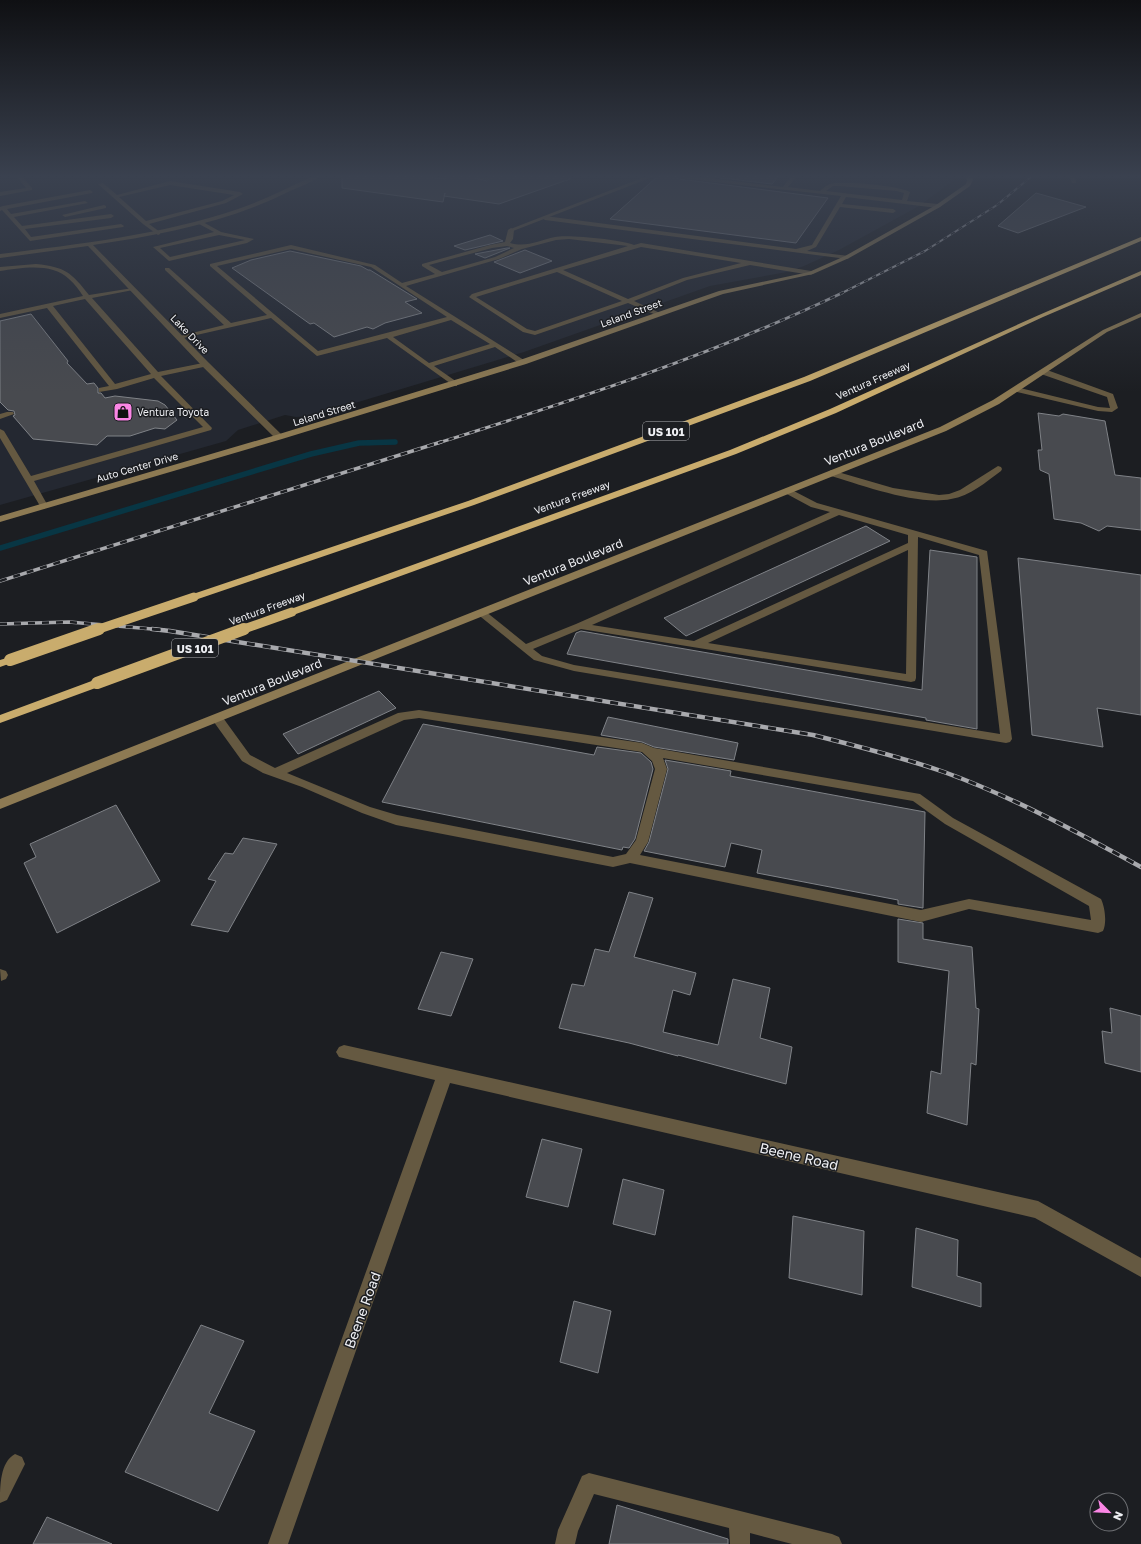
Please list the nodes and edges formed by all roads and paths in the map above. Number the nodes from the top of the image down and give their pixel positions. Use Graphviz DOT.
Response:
graph roads {
  1 [pos="59,248"];
  2 [pos="93,248"];
  3 [pos="157,248"];
  4 [pos="218,248"];
  5 [pos="286,248"];
  6 [pos="296,248"];
  7 [pos="485,248"];
  8 [pos="520,248"];
  9 [pos="628,248"];
  10 [pos="661,248"];
  11 [pos="774,248"];
  12 [pos="812,248"];
  13 [pos="861,248"];
  14 [pos="1118,248"];
  15 [pos="796,251"];
  16 [pos="0,256"];
  17 [pos="847,256"];
  18 [pos="750,263"];
  19 [pos="0,269"];
  20 [pos="167,270"];
  21 [pos="557,270"];
  22 [pos="811,273"];
  23 [pos="1141,273"];
  24 [pos="441,274"];
  25 [pos="401,285"];
  26 [pos="131,288"];
  27 [pos="87,298"];
  28 [pos="628,301"];
  29 [pos="49,306"];
  30 [pos="658,314"];
  31 [pos="1,315"];
  32 [pos="1141,315"];
  33 [pos="272,316"];
  34 [pos="452,318"];
  35 [pos="230,326"];
  36 [pos="388,336"];
  37 [pos="179,337"];
  38 [pos="495,345"];
  39 [pos="523,362"];
  40 [pos="205,364"];
  41 [pos="429,365"];
  42 [pos="1044,372"];
  43 [pos="156,375"];
  44 [pos="454,384"];
  45 [pos="114,387"];
  46 [pos="1016,389"];
  47 [pos="102,390"];
  48 [pos="10,414"];
  49 [pos="0,417"];
  50 [pos="0,431"];
  51 [pos="279,437"];
  52 [pos="998,469"];
  53 [pos="831,473"];
  54 [pos="28,480"];
  55 [pos="788,491"];
  56 [pos="44,506"];
  57 [pos="838,512"];
  58 [pos="0,519"];
  59 [pos="913,533"];
  60 [pos="913,544"];
  61 [pos="481,613"];
  62 [pos="580,626"];
  63 [pos="696,644"];
  64 [pos="525,648"];
  65 [pos="5,662"];
  66 [pos="217,718"];
  67 [pos="0,719"];
  68 [pos="652,752"];
  69 [pos="276,773"];
  70 [pos="0,804"];
  71 [pos="630,858"];
  72 [pos="344,1052"];
  73 [pos="445,1075"];
  74 [pos="1141,1268"];
  75 [pos="15,1464"];
  76 [pos="0,1493"];
  77 [pos="738,1520"];
  78 [pos="278,1544"];
  79 [pos="566,1544"];
  80 [pos="740,1544"];
  81 [pos="832,1544"];
  1 -- 16 [label="street"];
  2 -- 26 [label="street, Lake Drive"];
  3 -- 4 [label="street"];
  5 -- 33 [label="street"];
  6 -- 25 [label="street"];
  7 -- 24 [label="street"];
  8 -- 24 [label="street"];
  9 -- 21 [label="street"];
  10 -- 18 [label="street"];
  11 -- 15 [label="street"];
  12 -- 15 [label="street"];
  13 -- 17 [label="street, Leland Street"];
  14 -- 65 [label="highway, US 101, bridge"];
  15 -- 17 [label="street"];
  17 -- 22 [label="street, Leland Street"];
  18 -- 22 [label="street"];
  18 -- 28 [label="street"];
  19 -- 27 [label="street"];
  20 -- 35 [label="street"];
  21 -- 28 [label="street"];
  21 -- 28 [label="street"];
  22 -- 30 [label="street, Leland Street"];
  23 -- 67 [label="highway, Ventura Freeway / US 101, bridge"];
  24 -- 25 [label="street"];
  25 -- 34 [label="street"];
  26 -- 27 [label="street"];
  26 -- 37 [label="street, Lake Drive"];
  27 -- 29 [label="street"];
  27 -- 43 [label="street"];
  28 -- 30 [label="street"];
  29 -- 31 [label="street"];
  29 -- 45 [label="street"];
  30 -- 39 [label="street, Leland Street"];
  32 -- 42 [label="street, Ventura Boulevard"];
  33 -- 35 [label="street"];
  33 -- 36 [label="street"];
  34 -- 36 [label="street"];
  34 -- 38 [label="street"];
  35 -- 37 [label="street"];
  36 -- 41 [label="street"];
  37 -- 40 [label="street, Lake Drive"];
  38 -- 39 [label="street"];
  38 -- 41 [label="street"];
  39 -- 44 [label="street, Leland Street"];
  40 -- 43 [label="street"];
  40 -- 51 [label="street, Lake Drive"];
  41 -- 44 [label="street"];
  42 -- 46 [label="street, Ventura Boulevard"];
  42 -- 46 [label="street"];
  43 -- 45 [label="street"];
  43 -- 54 [label="street"];
  44 -- 51 [label="street, Leland Street"];
  45 -- 47 [label="street"];
  46 -- 53 [label="street, Ventura Boulevard"];
  48 -- 49 [label="street"];
  50 -- 54 [label="street"];
  51 -- 56 [label="street, Auto Center Drive"];
  52 -- 53 [label="street"];
  53 -- 55 [label="street, Ventura Boulevard"];
  54 -- 56 [label="street"];
  55 -- 57 [label="street"];
  55 -- 61 [label="street, Ventura Boulevard"];
  56 -- 58 [label="street, Auto Center Drive"];
  57 -- 59 [label="street"];
  57 -- 62 [label="street"];
  59 -- 60 [label="street"];
  59 -- 64 [label="street"];
  60 -- 63 [label="street"];
  60 -- 63 [label="street"];
  61 -- 64 [label="street"];
  61 -- 66 [label="street, Ventura Boulevard"];
  62 -- 63 [label="street"];
  62 -- 64 [label="street"];
  66 -- 69 [label="street"];
  66 -- 70 [label="street, Ventura Boulevard"];
  68 -- 69 [label="street"];
  68 -- 71 [label="street"];
  68 -- 71 [label="street"];
  69 -- 71 [label="street"];
  72 -- 73 [label="street, Beene Road"];
  73 -- 74 [label="street, Beene Road"];
  73 -- 78 [label="street, Beene Road"];
  75 -- 76 [label="street"];
  77 -- 79 [label="street"];
  77 -- 80 [label="street"];
  77 -- 81 [label="street"];
}
